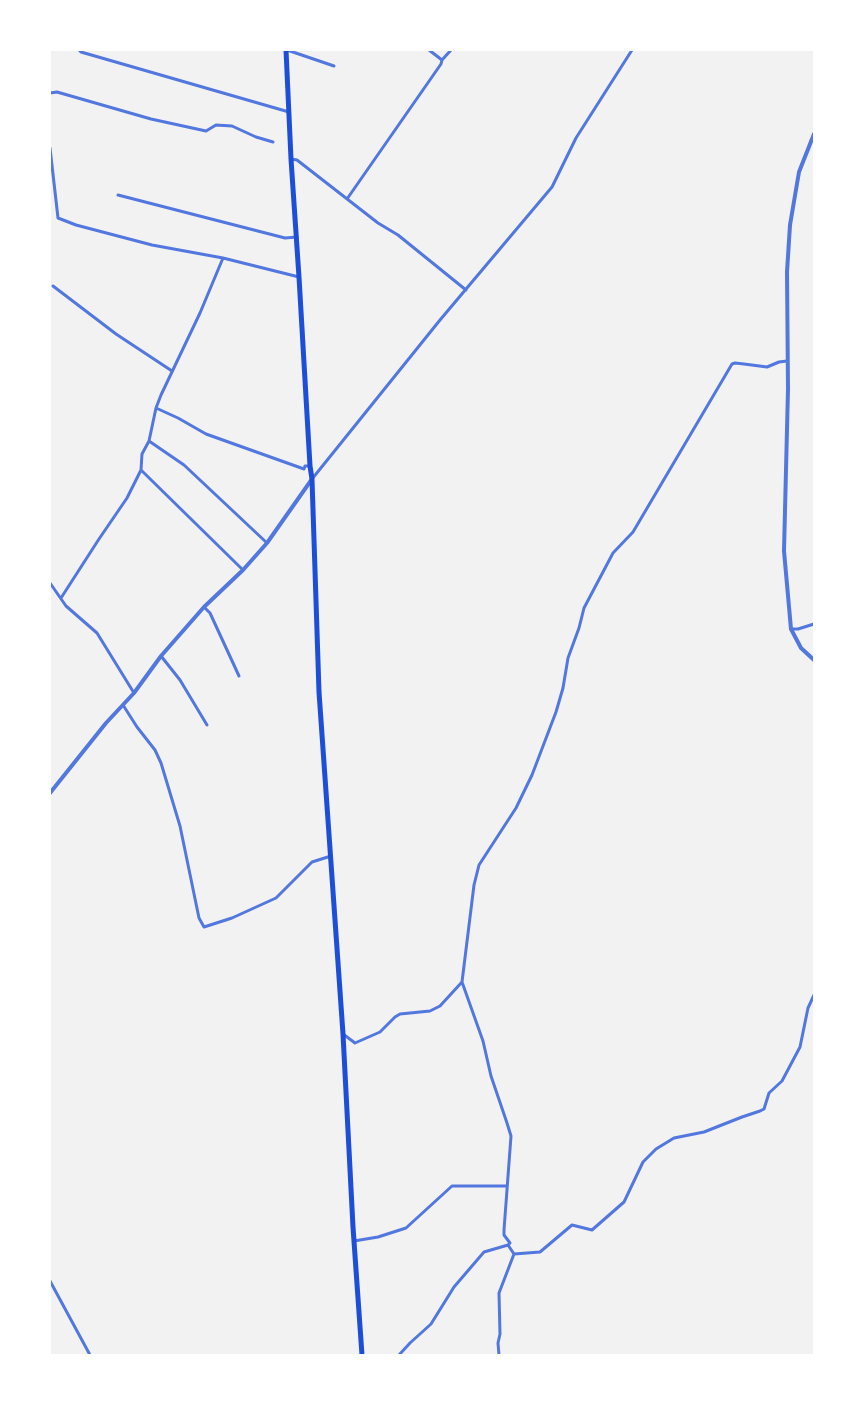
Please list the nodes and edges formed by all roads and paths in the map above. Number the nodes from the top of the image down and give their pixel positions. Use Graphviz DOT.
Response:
graph roads {
  1 [pos="80,50"];
  2 [pos="286,50"];
  3 [pos="429,50"];
  4 [pos="451,50"];
  5 [pos="632,50"];
  6 [pos="442,60"];
  7 [pos="334,66"];
  8 [pos="50,93"];
  9 [pos="289,112"];
  10 [pos="814,135"];
  11 [pos="273,142"];
  12 [pos="50,148"];
  13 [pos="291,159"];
  14 [pos="118,195"];
  15 [pos="347,200"];
  16 [pos="297,237"];
  17 [pos="223,258"];
  18 [pos="299,277"];
  19 [pos="53,286"];
  20 [pos="466,290"];
  21 [pos="787,361"];
  22 [pos="172,371"];
  23 [pos="156,408"];
  24 [pos="149,441"];
  25 [pos="310,466"];
  26 [pos="141,470"];
  27 [pos="312,479"];
  28 [pos="267,542"];
  29 [pos="242,570"];
  30 [pos="50,583"];
  31 [pos="61,598"];
  32 [pos="204,607"];
  33 [pos="814,624"];
  34 [pos="791,629"];
  35 [pos="161,656"];
  36 [pos="814,660"];
  37 [pos="239,676"];
  38 [pos="134,693"];
  39 [pos="123,705"];
  40 [pos="207,725"];
  41 [pos="50,793"];
  42 [pos="331,856"];
  43 [pos="462,982"];
  44 [pos="814,995"];
  45 [pos="343,1034"];
  46 [pos="506,1186"];
  47 [pos="354,1241"];
  48 [pos="508,1245"];
  49 [pos="514,1254"];
  50 [pos="50,1281"];
  51 [pos="90,1355"];
  52 [pos="362,1355"];
  53 [pos="399,1355"];
  54 [pos="499,1355"];
  1 -- 9 [label="street"];
  2 -- 7 [label="street"];
  2 -- 9 [label="highway"];
  3 -- 6 [label="street"];
  4 -- 6 [label="street"];
  5 -- 20 [label="street"];
  6 -- 15 [label="street"];
  8 -- 11 [label="street"];
  9 -- 13 [label="highway"];
  10 -- 21 [label="street"];
  12 -- 17 [label="street"];
  13 -- 15 [label="street"];
  13 -- 16 [label="highway"];
  14 -- 16 [label="street"];
  15 -- 20 [label="street"];
  16 -- 18 [label="highway"];
  17 -- 18 [label="street"];
  17 -- 22 [label="street"];
  18 -- 25 [label="highway"];
  19 -- 22 [label="street"];
  20 -- 27 [label="street"];
  21 -- 34 [label="street"];
  21 -- 43 [label="street"];
  22 -- 23 [label="street"];
  23 -- 24 [label="street"];
  23 -- 25 [label="street"];
  24 -- 26 [label="street"];
  24 -- 28 [label="street"];
  25 -- 27 [label="highway"];
  26 -- 29 [label="street"];
  26 -- 31 [label="street"];
  27 -- 28 [label="street"];
  27 -- 42 [label="highway"];
  28 -- 29 [label="street"];
  29 -- 32 [label="street"];
  30 -- 31 [label="street"];
  31 -- 38 [label="street"];
  32 -- 35 [label="street"];
  32 -- 37 [label="street"];
  33 -- 34 [label="street"];
  34 -- 36 [label="street"];
  35 -- 38 [label="street"];
  35 -- 40 [label="street"];
  38 -- 39 [label="street"];
  39 -- 41 [label="street"];
  39 -- 42 [label="street"];
  42 -- 45 [label="highway"];
  43 -- 45 [label="street"];
  43 -- 46 [label="street"];
  44 -- 49 [label="street"];
  45 -- 47 [label="highway"];
  46 -- 47 [label="street"];
  46 -- 48 [label="street"];
  47 -- 52 [label="highway"];
  48 -- 49 [label="street"];
  48 -- 53 [label="street"];
  49 -- 54 [label="street"];
  50 -- 51 [label="street"];
}
